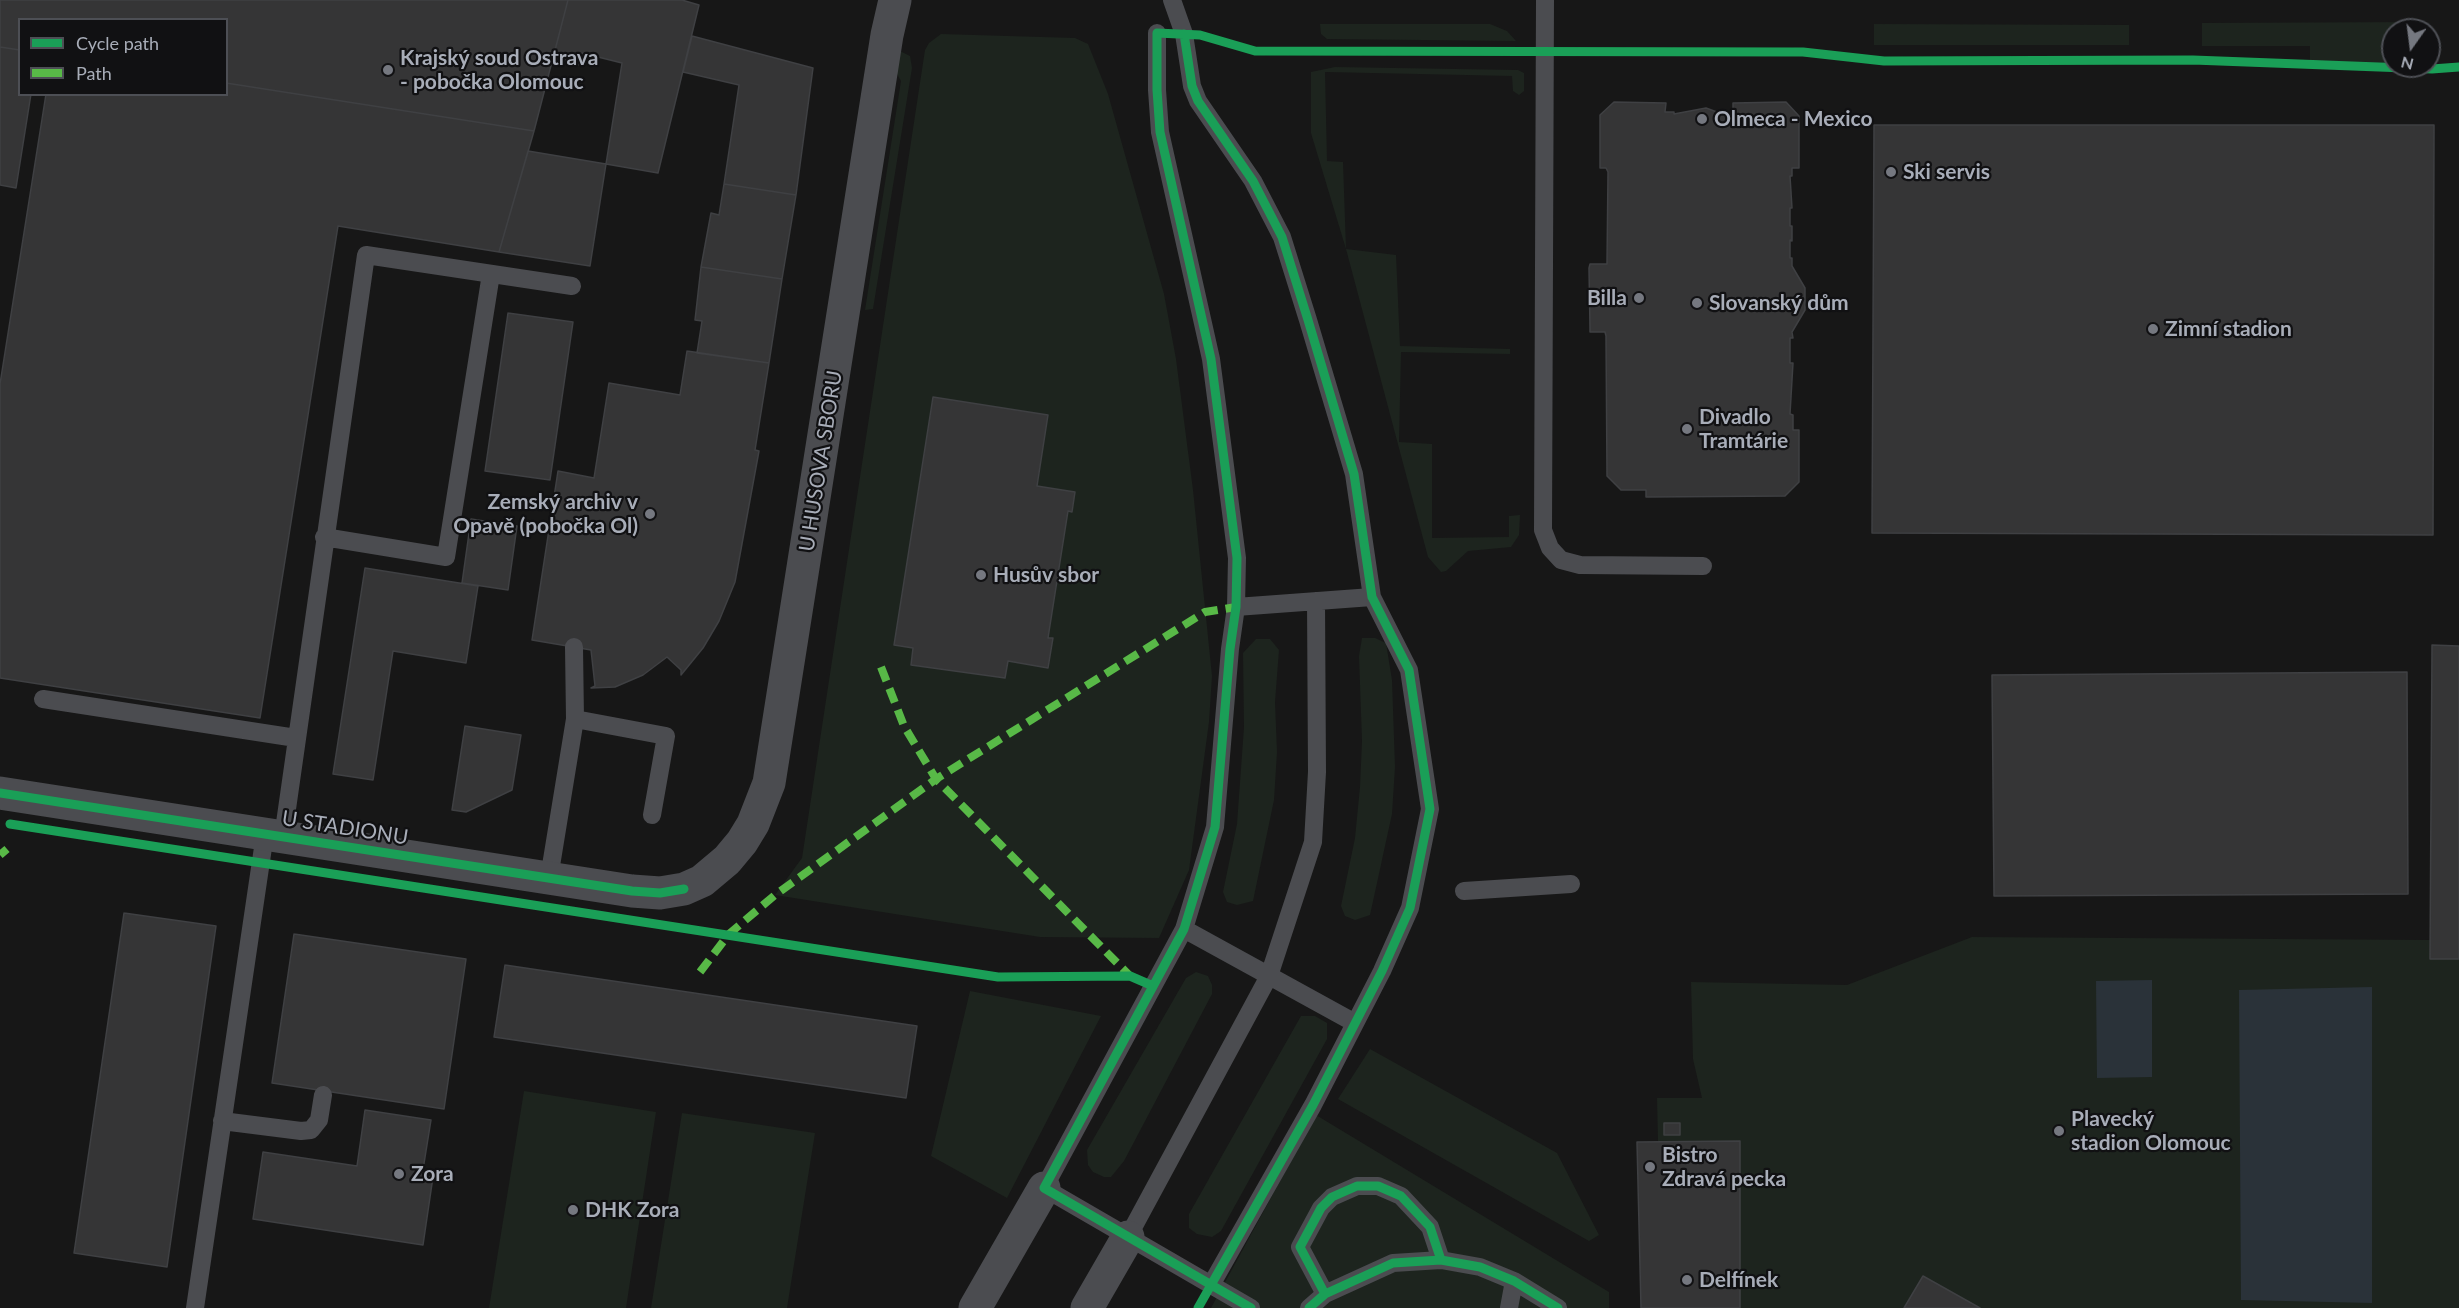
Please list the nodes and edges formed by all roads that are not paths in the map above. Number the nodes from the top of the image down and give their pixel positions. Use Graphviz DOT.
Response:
graph roads {
  1 [pos="895,0"];
  2 [pos="1172,0"];
  3 [pos="1545,0"];
  4 [pos="1157,33"];
  5 [pos="491,274"];
  6 [pos="572,286"];
  7 [pos="324,537"];
  8 [pos="1703,566"];
  9 [pos="1372,597"];
  10 [pos="1317,601"];
  11 [pos="1236,606"];
  12 [pos="574,647"];
  13 [pos="43,699"];
  14 [pos="575,718"];
  15 [pos="296,738"];
  16 [pos="0,793"];
  17 [pos="652,815"];
  18 [pos="274,835"];
  19 [pos="549,878"];
  20 [pos="1571,884"];
  21 [pos="684,889"];
  22 [pos="1464,891"];
  23 [pos="1184,929"];
  24 [pos="1269,976"];
  25 [pos="1354,1023"];
  26 [pos="323,1095"];
  27 [pos="222,1121"];
  28 [pos="1044,1188"];
  29 [pos="1128,1237"];
  30 [pos="1441,1260"];
  31 [pos="1514,1281"];
  32 [pos="1211,1285"];
  33 [pos="1325,1294"];
  34 [pos="1226,1302"];
  35 [pos="195,1308"];
  36 [pos="975,1308"];
  37 [pos="1087,1308"];
  38 [pos="1251,1308"];
  39 [pos="1309,1308"];
  40 [pos="1509,1308"];
  41 [pos="1558,1308"];
  1 -- 21 [label="street, U HUSOVA SBORU"];
  2 -- 9 [label="lane"];
  3 -- 8 [label="lane"];
  4 -- 11 [label="lane"];
  5 -- 6 [label="lane"];
  5 -- 7 [label="lane"];
  5 -- 7 [label="lane"];
  7 -- 15 [label="lane"];
  9 -- 10 [label="lane"];
  9 -- 25 [label="lane"];
  10 -- 11 [label="lane"];
  10 -- 24 [label="lane"];
  11 -- 23 [label="lane"];
  12 -- 14 [label="lane"];
  13 -- 15 [label="lane"];
  14 -- 17 [label="lane"];
  14 -- 19 [label="lane"];
  15 -- 18 [label="lane"];
  16 -- 18 [label="street, U STADIONU"];
  18 -- 19 [label="street, U STADIONU"];
  18 -- 27 [label="lane"];
  19 -- 21 [label="street, U STADIONU"];
  20 -- 22 [label="lane"];
  23 -- 24 [label="lane"];
  23 -- 28 [label="lane"];
  24 -- 25 [label="lane"];
  24 -- 29 [label="lane"];
  25 -- 32 [label="lane"];
  26 -- 27 [label="lane"];
  27 -- 35 [label="lane"];
  28 -- 29 [label="lane"];
  28 -- 36 [label="street"];
  29 -- 32 [label="lane"];
  29 -- 37 [label="street"];
  30 -- 31 [label="lane"];
  30 -- 33 [label="lane"];
  30 -- 33 [label="lane"];
  31 -- 40 [label="lane"];
  31 -- 41 [label="lane"];
  32 -- 34 [label="lane"];
  33 -- 39 [label="lane"];
  34 -- 38 [label="lane"];
}
